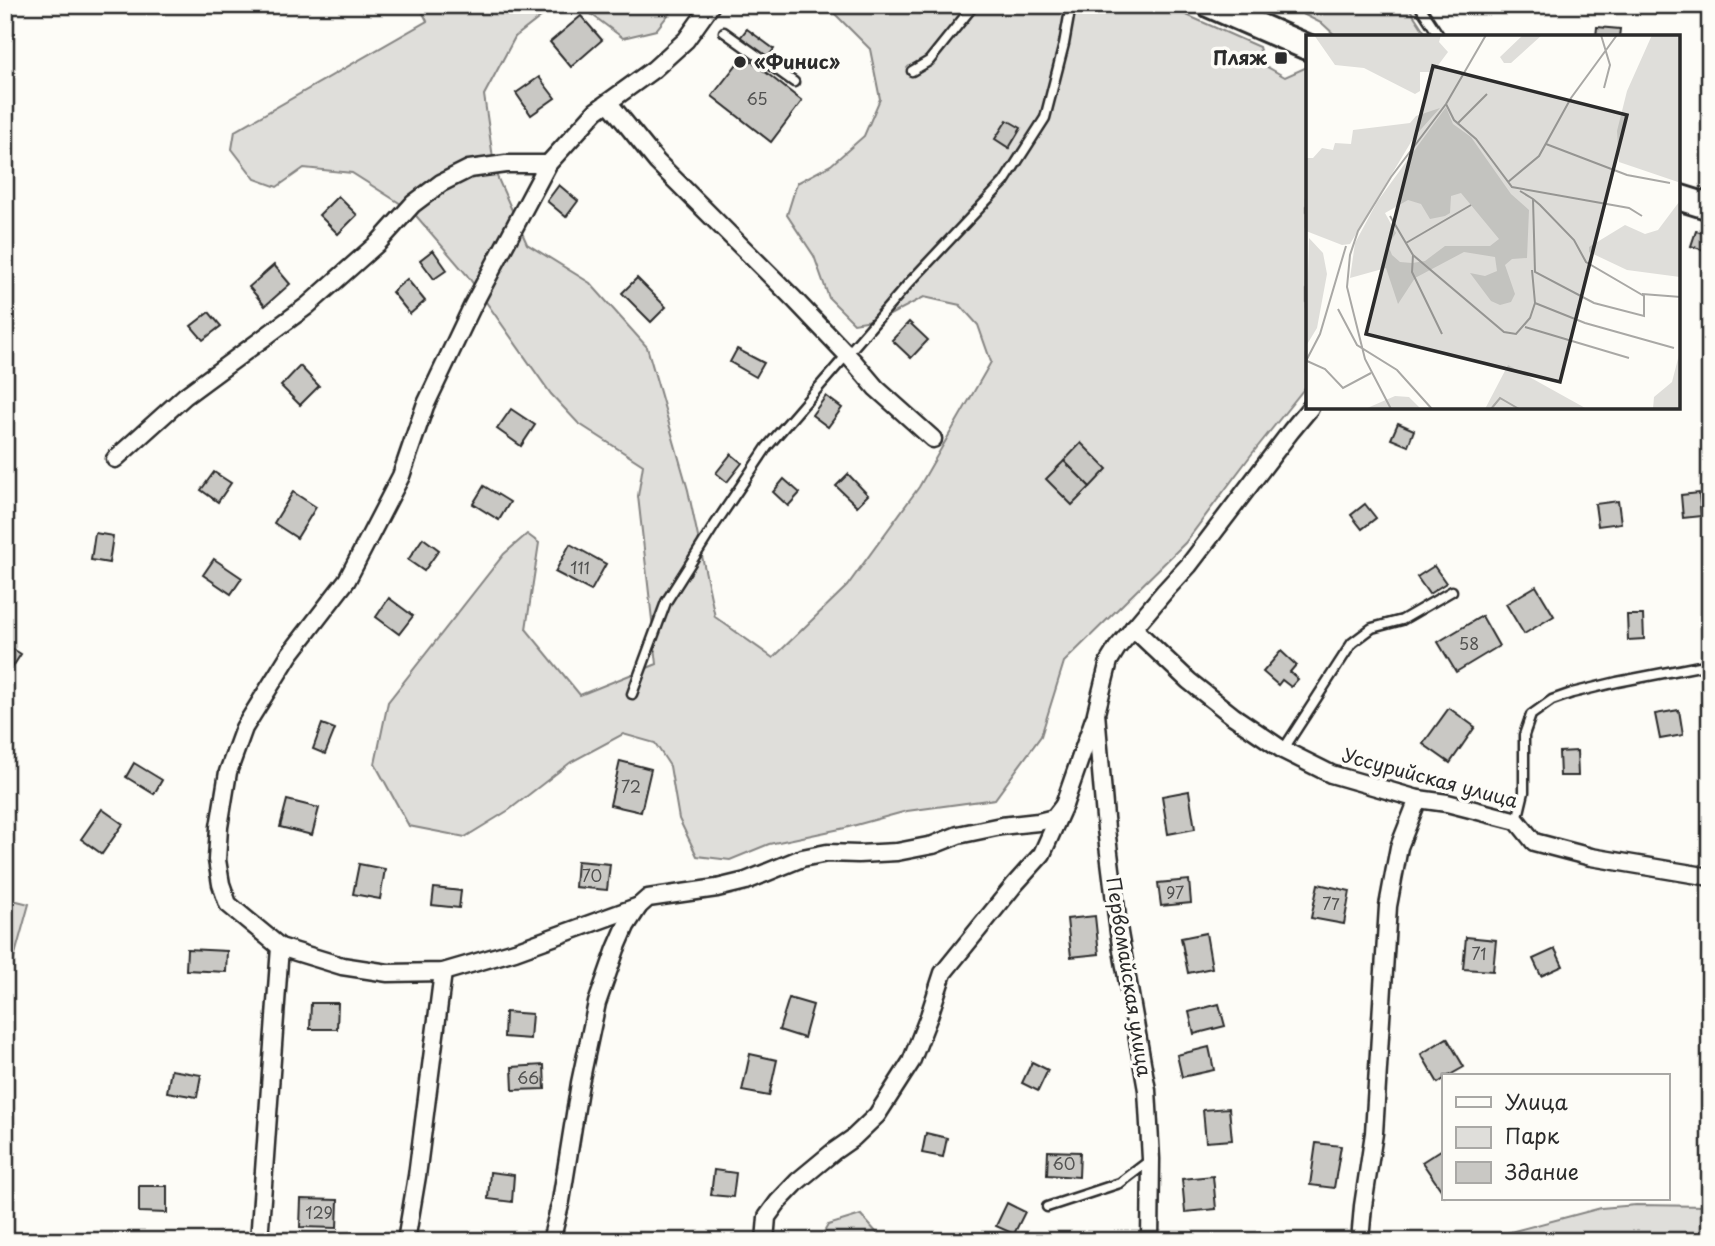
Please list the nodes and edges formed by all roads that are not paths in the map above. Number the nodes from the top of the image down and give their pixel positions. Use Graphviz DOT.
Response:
graph roads {
  1 [pos="711,5"];
  2 [pos="974,5"];
  3 [pos="1071,5"];
  4 [pos="1210,5"];
  5 [pos="1419,5"];
  6 [pos="724,32"];
  7 [pos="1439,35"];
  8 [pos="1306,47"];
  9 [pos="912,71"];
  10 [pos="794,82"];
  11 [pos="608,103"];
  12 [pos="548,164"];
  13 [pos="1680,198"];
  14 [pos="1710,207"];
  15 [pos="848,355"];
  16 [pos="1308,410"];
  17 [pos="933,439"];
  18 [pos="114,458"];
  19 [pos="1452,591"];
  20 [pos="1133,628"];
  21 [pos="1710,664"];
  22 [pos="632,694"];
  23 [pos="1096,713"];
  24 [pos="1283,750"];
  25 [pos="1418,799"];
  26 [pos="1064,804"];
  27 [pos="1517,821"];
  28 [pos="1710,877"];
  29 [pos="639,906"];
  30 [pos="280,947"];
  31 [pos="443,972"];
  32 [pos="1151,1159"];
  33 [pos="1047,1207"];
  34 [pos="259,1241"];
  35 [pos="406,1241"];
  36 [pos="551,1241"];
  37 [pos="765,1241"];
  38 [pos="1150,1241"];
  39 [pos="1360,1241"];
  1 -- 11 [label="street"];
  2 -- 9 [label="lane"];
  3 -- 15 [label="lane"];
  4 -- 8 [label="main road"];
  5 -- 7 [label="lane"];
  6 -- 10 [label="lane"];
  11 -- 12 [label="street"];
  11 -- 15 [label="street"];
  12 -- 18 [label="street"];
  12 -- 30 [label="street"];
  13 -- 14 [label="main road"];
  15 -- 17 [label="street"];
  15 -- 22 [label="lane"];
  16 -- 20 [label="street, Первомайская улица"];
  19 -- 24 [label="lane"];
  20 -- 23 [label="street, Первомайская улица"];
  20 -- 24 [label="street, Уссурийская улица"];
  21 -- 27 [label="lane"];
  23 -- 26 [label="street, Первомайская улица"];
  23 -- 32 [label="street, Первомайская улица"];
  24 -- 25 [label="street, Уссурийская улица"];
  25 -- 27 [label="street, Уссурийская улица"];
  25 -- 39 [label="street"];
  26 -- 29 [label="street"];
  26 -- 37 [label="street, Первомайская улица"];
  27 -- 28 [label="street, Уссурийская улица"];
  29 -- 31 [label="street"];
  29 -- 36 [label="street"];
  30 -- 31 [label="street"];
  30 -- 34 [label="street"];
  31 -- 35 [label="street"];
  32 -- 33 [label="lane"];
  32 -- 38 [label="street, Первомайская улица"];
}
